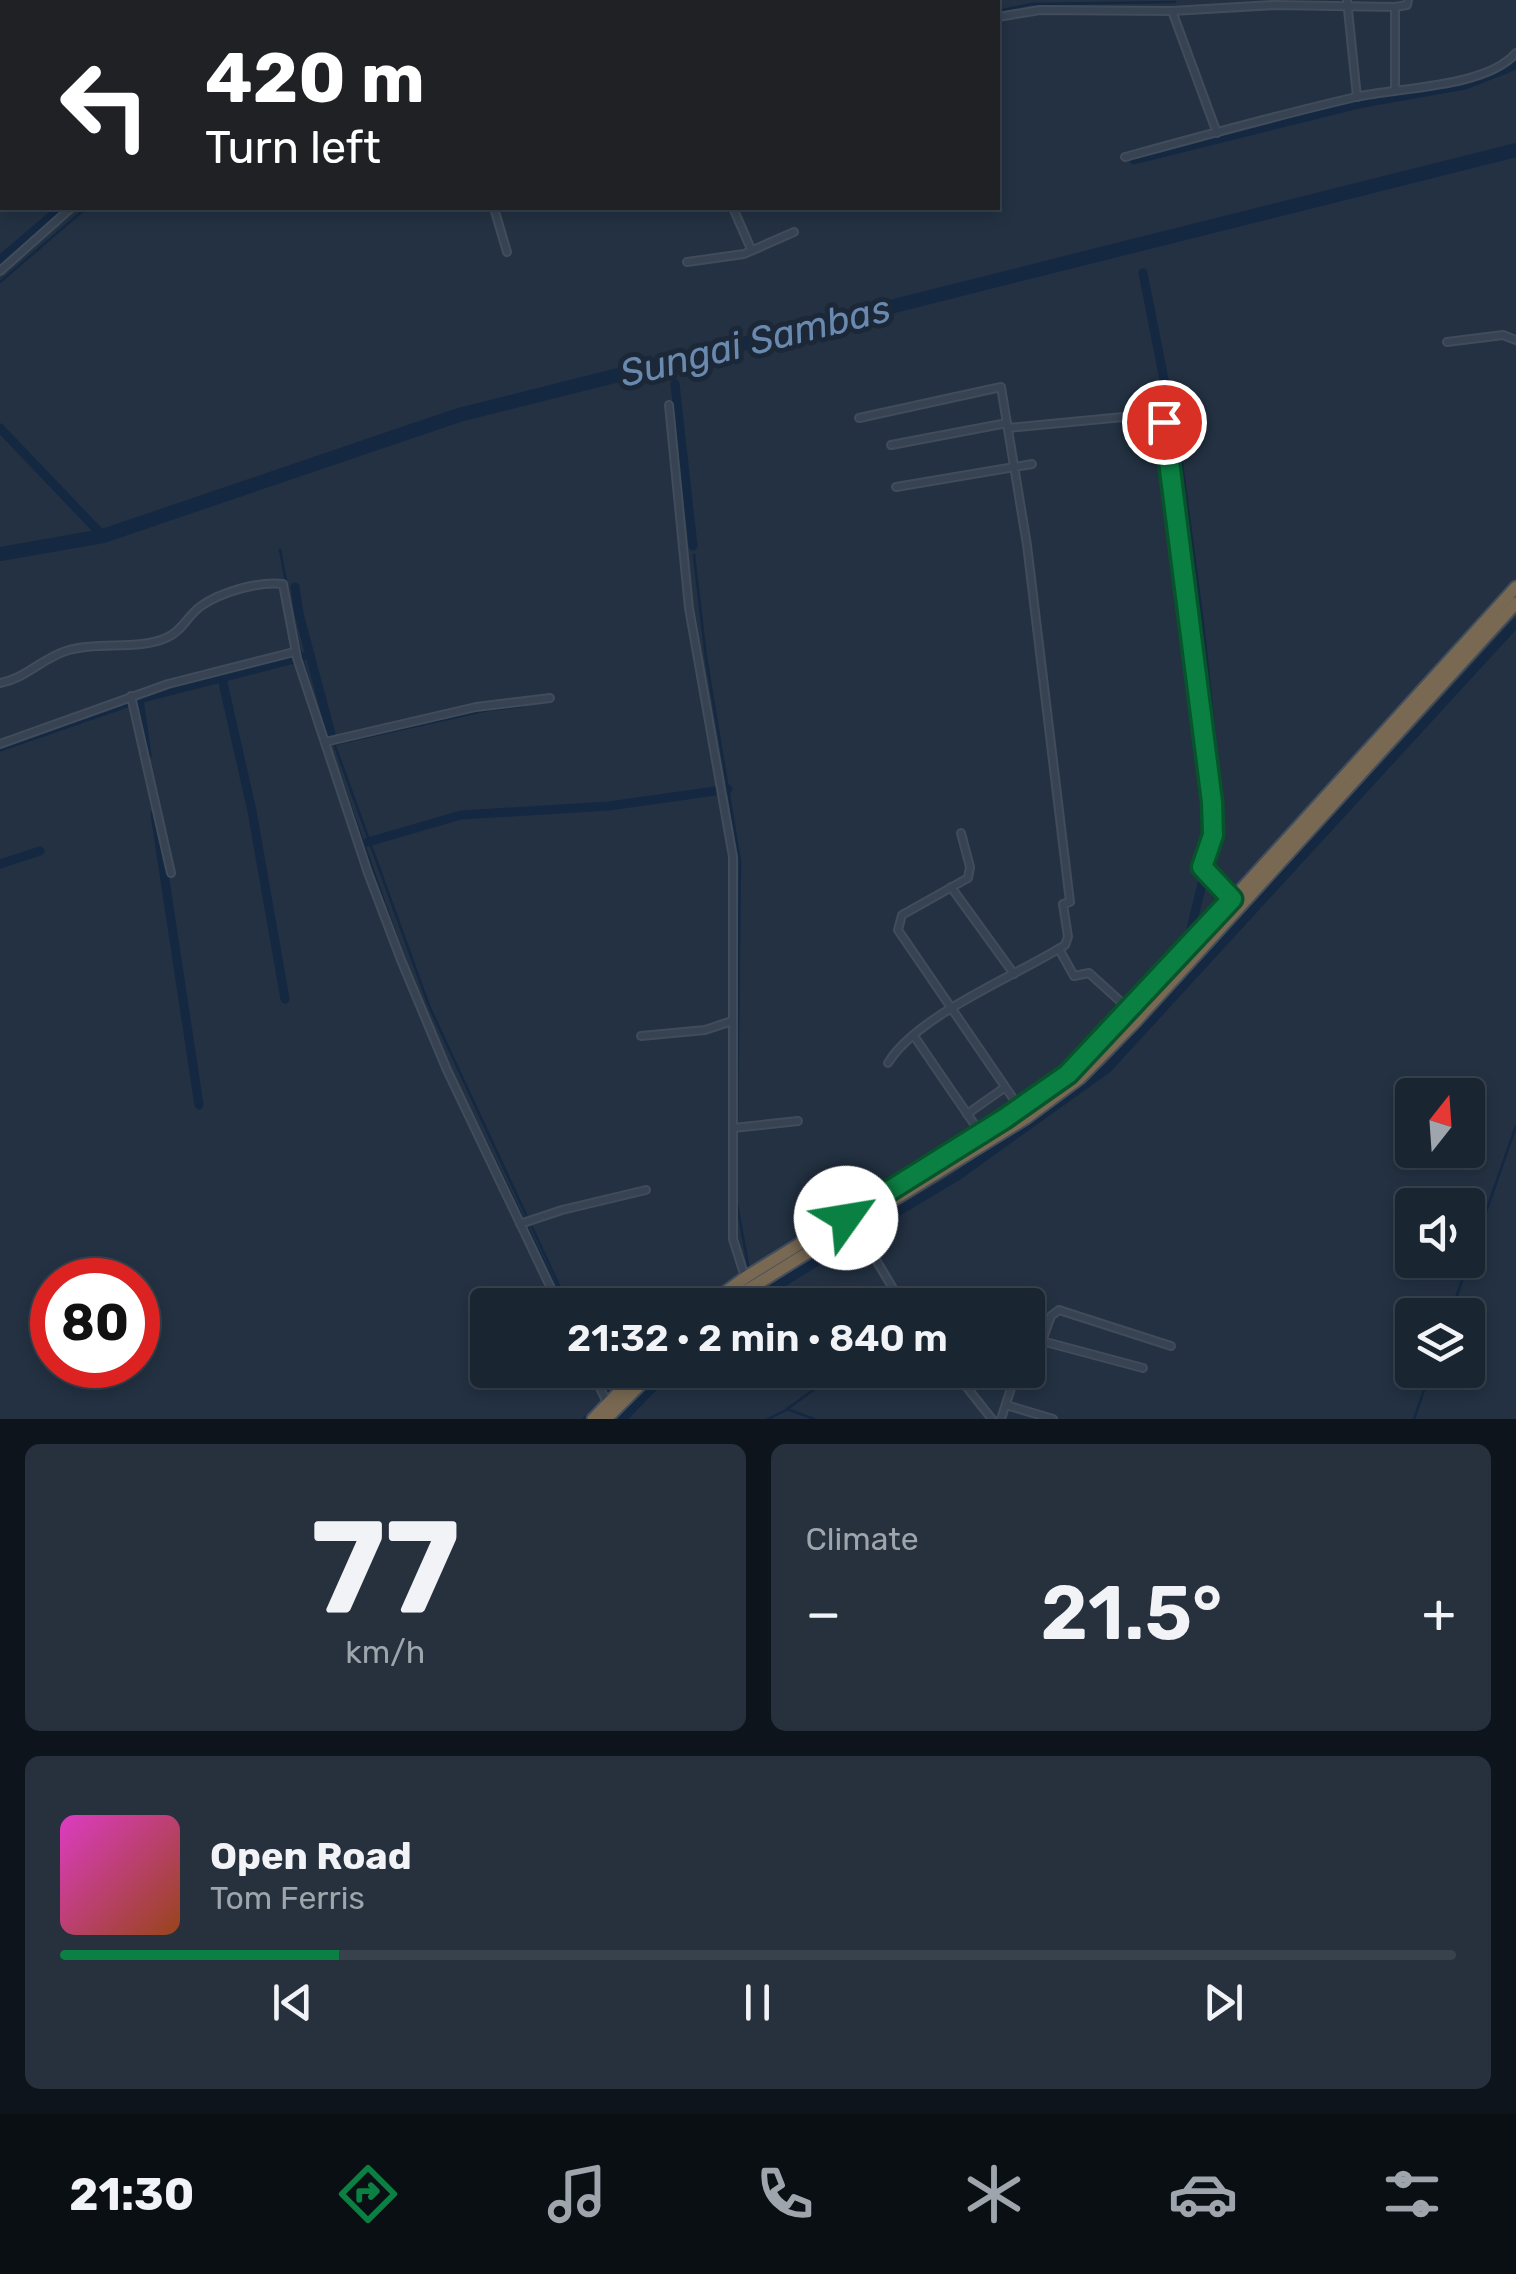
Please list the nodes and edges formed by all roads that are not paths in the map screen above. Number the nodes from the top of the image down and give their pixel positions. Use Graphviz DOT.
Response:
graph roads {
  1 [pos="1408,0"];
  2 [pos="1347,3"];
  3 [pos="1394,6"];
  4 [pos="1172,11"];
  5 [pos="1000,16"];
  6 [pos="1516,53"];
  7 [pos="1395,90"];
  8 [pos="1357,97"];
  9 [pos="1217,133"];
  10 [pos="1126,157"];
  11 [pos="69,210"];
  12 [pos="495,210"];
  13 [pos="734,210"];
  14 [pos="794,232"];
  15 [pos="751,250"];
  16 [pos="507,252"];
  17 [pos="687,262"];
  18 [pos="0,271"];
  19 [pos="1516,340"];
  20 [pos="1447,342"];
  21 [pos="669,405"];
  22 [pos="860,418"];
  23 [pos="1007,426"];
  24 [pos="891,445"];
  25 [pos="1032,464"];
  26 [pos="1014,467"];
  27 [pos="896,487"];
  28 [pos="1516,588"];
  29 [pos="1516,603"];
  30 [pos="295,652"];
  31 [pos="0,683"];
  32 [pos="132,696"];
  33 [pos="550,698"];
  34 [pos="325,742"];
  35 [pos="0,744"];
  36 [pos="961,833"];
  37 [pos="170,873"];
  38 [pos="951,887"];
  39 [pos="1232,899"];
  40 [pos="1209,931"];
  41 [pos="1059,949"];
  42 [pos="1014,974"];
  43 [pos="952,1009"];
  44 [pos="1130,1011"];
  45 [pos="732,1021"];
  46 [pos="640,1036"];
  47 [pos="914,1036"];
  48 [pos="888,1063"];
  49 [pos="1004,1088"];
  50 [pos="1020,1108"];
  51 [pos="967,1114"];
  52 [pos="798,1121"];
  53 [pos="733,1128"];
  54 [pos="981,1134"];
  55 [pos="646,1190"];
  56 [pos="891,1196"];
  57 [pos="520,1224"];
  58 [pos="856,1225"];
  59 [pos="746,1278"];
  60 [pos="551,1288"];
  61 [pos="732,1288"];
  62 [pos="751,1288"];
  63 [pos="893,1288"];
  64 [pos="1045,1333"];
  65 [pos="1045,1341"];
  66 [pos="1171,1346"];
  67 [pos="1143,1368"];
  68 [pos="600,1388"];
  69 [pos="627,1388"];
  70 [pos="633,1388"];
  71 [pos="967,1388"];
  72 [pos="1011,1388"];
  73 [pos="608,1403"];
  74 [pos="1006,1405"];
  75 [pos="593,1419"];
  76 [pos="606,1419"];
  77 [pos="992,1419"];
  78 [pos="1001,1419"];
  79 [pos="1053,1419"];
  1 -- 3 [label="street"];
  2 -- 3 [label="street"];
  2 -- 4 [label="street"];
  2 -- 8 [label="street"];
  3 -- 7 [label="street"];
  4 -- 5 [label="street"];
  4 -- 9 [label="street"];
  6 -- 7 [label="street"];
  7 -- 8 [label="street"];
  8 -- 9 [label="street"];
  9 -- 10 [label="street"];
  11 -- 18 [label="street"];
  12 -- 16 [label="street"];
  13 -- 15 [label="street"];
  14 -- 15 [label="street"];
  15 -- 17 [label="street"];
  19 -- 20 [label="street"];
  21 -- 45 [label="street"];
  22 -- 23 [label="street"];
  23 -- 24 [label="street"];
  23 -- 26 [label="street"];
  23 -- 39 [label="street"];
  25 -- 26 [label="street"];
  26 -- 27 [label="street"];
  26 -- 41 [label="street"];
  28 -- 39 [label="highway"];
  29 -- 40 [label="highway"];
  30 -- 31 [label="street"];
  30 -- 32 [label="street"];
  30 -- 34 [label="street"];
  32 -- 35 [label="street"];
  32 -- 37 [label="street"];
  33 -- 34 [label="street"];
  34 -- 57 [label="street"];
  36 -- 38 [label="street"];
  38 -- 42 [label="street"];
  38 -- 43 [label="street"];
  39 -- 40 [label="highway"];
  40 -- 44 [label="highway"];
  40 -- 56 [label="highway"];
  41 -- 42 [label="street"];
  41 -- 44 [label="street"];
  42 -- 43 [label="street"];
  43 -- 47 [label="street"];
  43 -- 49 [label="street"];
  44 -- 50 [label="highway"];
  45 -- 46 [label="street"];
  45 -- 53 [label="street"];
  47 -- 48 [label="street"];
  47 -- 51 [label="street"];
  49 -- 50 [label="street"];
  49 -- 51 [label="street"];
  50 -- 54 [label="highway"];
  51 -- 54 [label="street"];
  52 -- 53 [label="street"];
  53 -- 59 [label="street"];
  54 -- 56 [label="highway"];
  55 -- 57 [label="street"];
  56 -- 58 [label="highway"];
  56 -- 59 [label="highway"];
  57 -- 60 [label="street"];
  58 -- 62 [label="highway"];
  58 -- 63 [label="street"];
  59 -- 61 [label="highway"];
  64 -- 66 [label="street"];
  65 -- 67 [label="street"];
  68 -- 73 [label="street"];
  69 -- 73 [label="highway"];
  70 -- 76 [label="highway"];
  71 -- 77 [label="street"];
  72 -- 74 [label="street"];
  73 -- 75 [label="highway"];
  74 -- 78 [label="street"];
  74 -- 79 [label="street"];
}
